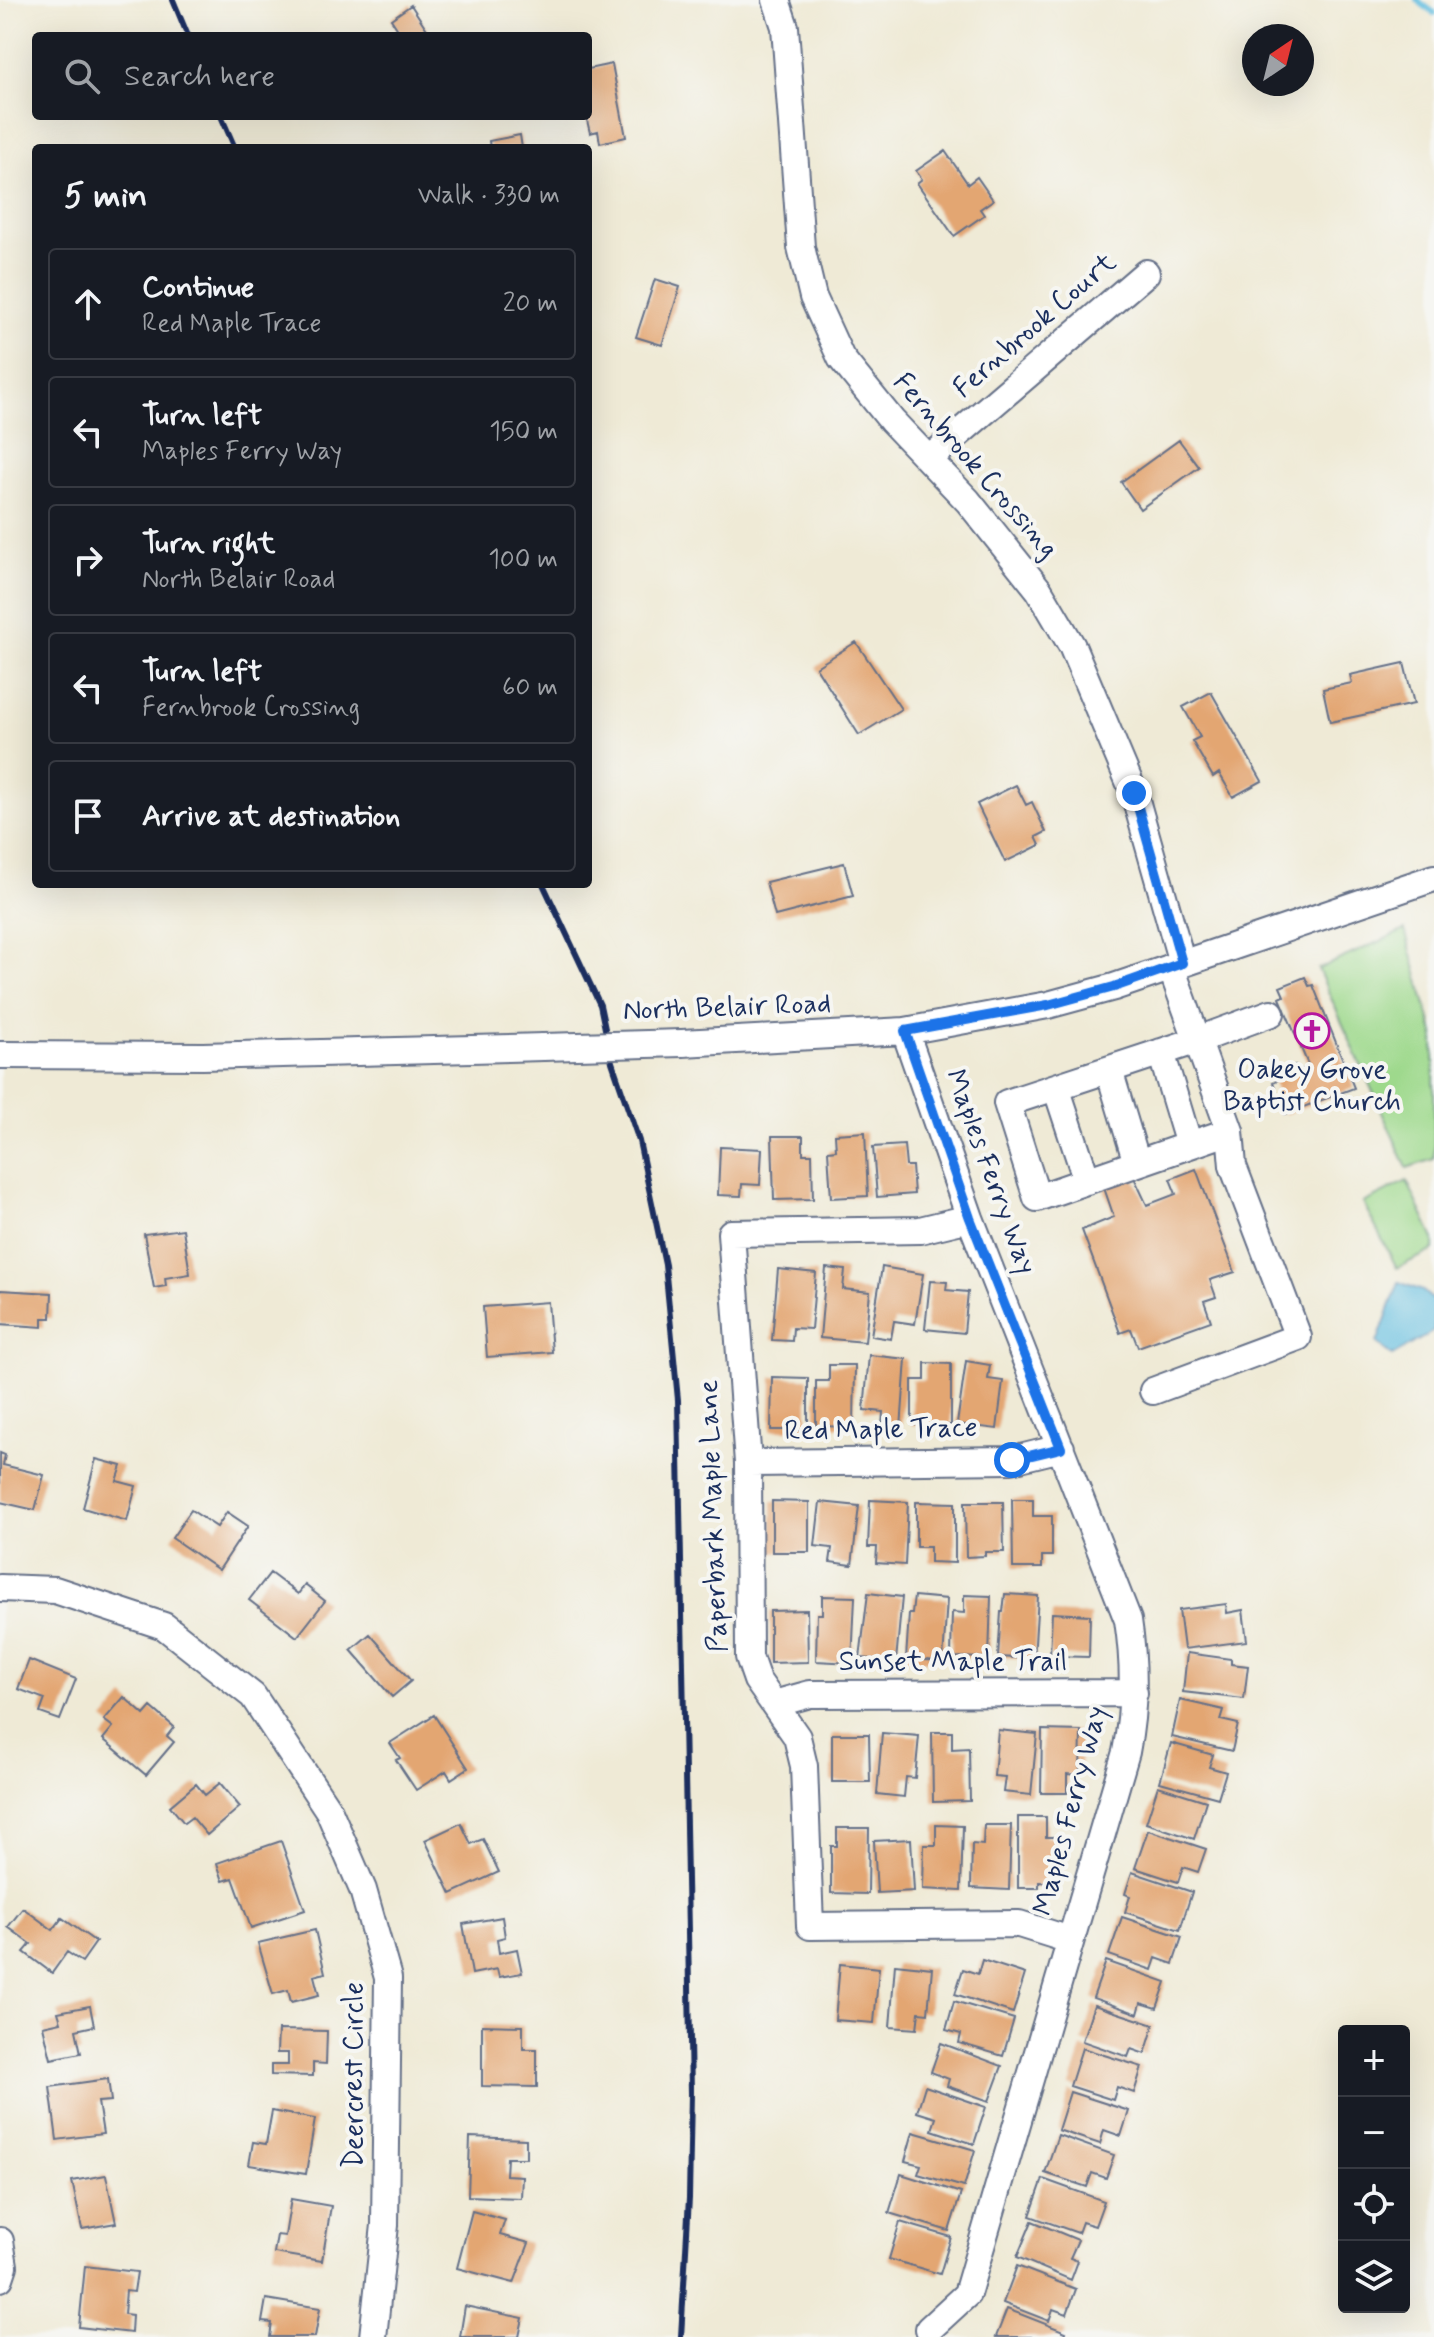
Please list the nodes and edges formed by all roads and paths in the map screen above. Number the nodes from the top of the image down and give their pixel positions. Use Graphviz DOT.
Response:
graph roads {
  1 [pos="776,0"];
  2 [pos="1146,273"];
  3 [pos="929,459"];
  4 [pos="1434,878"];
  5 [pos="1177,965"];
  6 [pos="1271,1013"];
  7 [pos="905,1031"];
  8 [pos="1198,1040"];
  9 [pos="1161,1052"];
  10 [pos="0,1055"];
  11 [pos="1109,1070"];
  12 [pos="1056,1087"];
  13 [pos="1230,1131"];
  14 [pos="1189,1145"];
  15 [pos="1137,1163"];
  16 [pos="1087,1181"];
  17 [pos="970,1218"];
  18 [pos="1153,1391"];
  19 [pos="1061,1448"];
  20 [pos="748,1463"];
  21 [pos="0,1588"];
  22 [pos="1134,1693"];
  23 [pos="774,1704"];
  24 [pos="1070,1940"];
  25 [pos="0,2241"];
  26 [pos="0,2278"];
  27 [pos="929,2329"];
  28 [pos="373,2337"];
  1 -- 3 [label="street, Fernbrook Crossing"];
  2 -- 3 [label="street, Fernbrook Court"];
  3 -- 5 [label="street, Fernbrook Crossing"];
  4 -- 5 [label="street, North Belair Road"];
  5 -- 7 [label="street, North Belair Road"];
  5 -- 8 [label="street, Fernbrook Crossing"];
  6 -- 8 [label="street"];
  7 -- 10 [label="street, North Belair Road, bridge"];
  7 -- 17 [label="street, Maples Ferry Way"];
  8 -- 9 [label="street"];
  8 -- 13 [label="street, Fernbrook Crossing"];
  9 -- 11 [label="street"];
  9 -- 14 [label="street"];
  11 -- 12 [label="street"];
  11 -- 15 [label="street"];
  12 -- 16 [label="street"];
  12 -- 16 [label="street"];
  13 -- 14 [label="street"];
  13 -- 18 [label="street, Fernbrook Crossing"];
  14 -- 15 [label="street"];
  15 -- 16 [label="street"];
  17 -- 19 [label="street, Maples Ferry Way"];
  17 -- 20 [label="street, Paperbark Maple Lane"];
  19 -- 20 [label="street, Red Maple Trace"];
  19 -- 22 [label="street, Maples Ferry Way"];
  20 -- 23 [label="street, Paperbark Maple Lane"];
  21 -- 28 [label="street, Deercrest Circle"];
  22 -- 23 [label="street, Sunset Maple Trail"];
  22 -- 24 [label="street, Maples Ferry Way"];
  23 -- 24 [label="street, Paperbark Maple Lane"];
  24 -- 27 [label="street, Maples Ferry Way"];
  25 -- 26 [label="street"];
}
